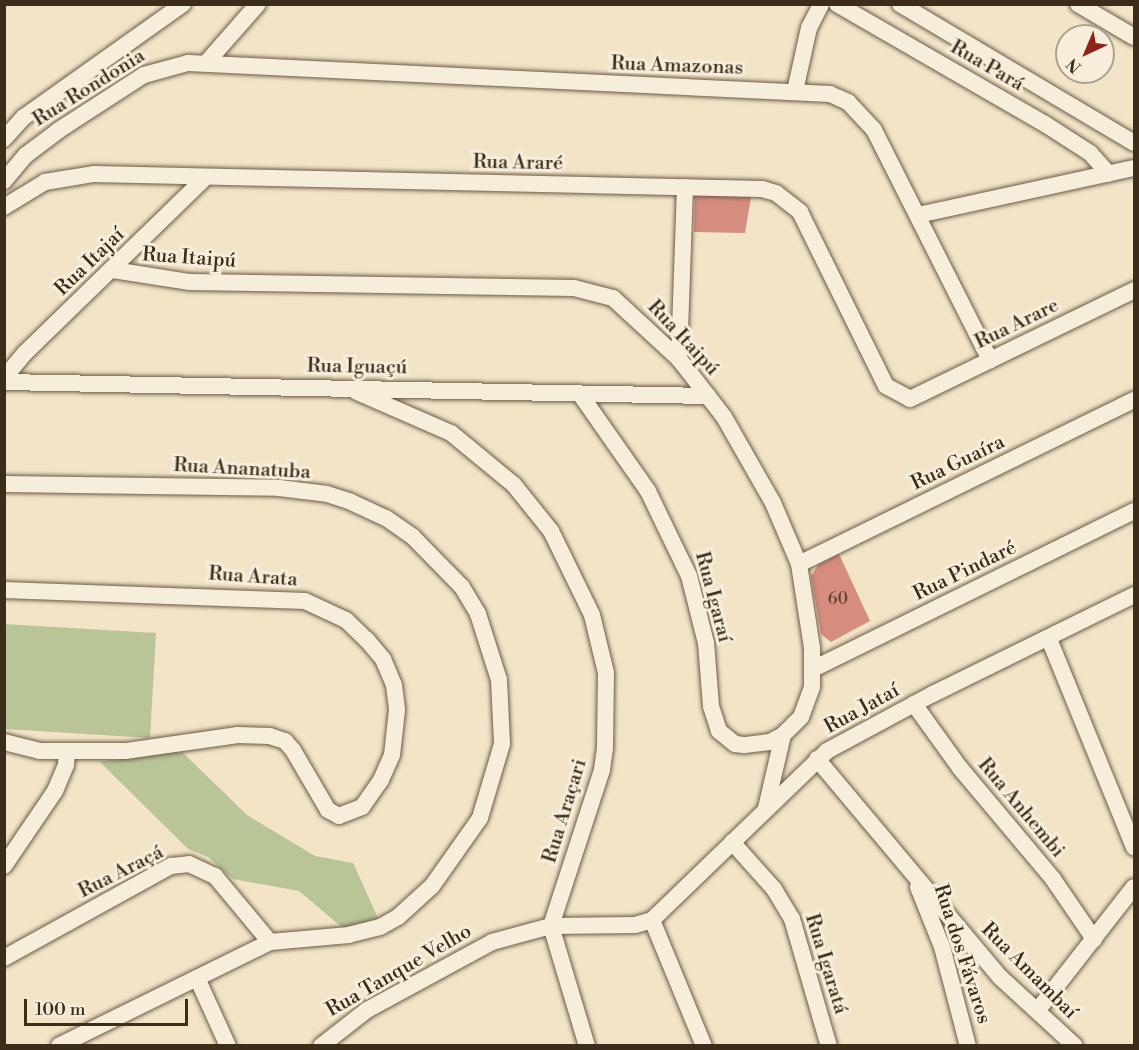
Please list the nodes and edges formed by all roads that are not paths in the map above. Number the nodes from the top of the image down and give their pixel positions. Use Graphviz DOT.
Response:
graph roads {
  1 [pos="183,4"];
  2 [pos="258,4"];
  3 [pos="821,4"];
  4 [pos="837,4"];
  5 [pos="900,4"];
  6 [pos="1078,4"];
  7 [pos="1134,37"];
  8 [pos="207,62"];
  9 [pos="795,91"];
  10 [pos="24,117"];
  11 [pos="4,130"];
  12 [pos="4,140"];
  13 [pos="1134,143"];
  14 [pos="1134,168"];
  15 [pos="1109,174"];
  16 [pos="206,177"];
  17 [pos="4,181"];
  18 [pos="685,187"];
  19 [pos="4,207"];
  20 [pos="918,215"];
  21 [pos="112,270"];
  22 [pos="1134,290"];
  23 [pos="679,359"];
  24 [pos="990,360"];
  25 [pos="4,380"];
  26 [pos="347,388"];
  27 [pos="423,389"];
  28 [pos="580,394"];
  29 [pos="708,396"];
  30 [pos="920,397"];
  31 [pos="1134,400"];
  32 [pos="422,417"];
  33 [pos="4,484"];
  34 [pos="1134,512"];
  35 [pos="799,564"];
  36 [pos="4,590"];
  37 [pos="1134,595"];
  38 [pos="1049,639"];
  39 [pos="813,669"];
  40 [pos="914,704"];
  41 [pos="783,735"];
  42 [pos="4,742"];
  43 [pos="67,751"];
  44 [pos="818,759"];
  45 [pos="766,808"];
  46 [pos="732,842"];
  47 [pos="1134,847"];
  48 [pos="4,866"];
  49 [pos="914,875"];
  50 [pos="1134,887"];
  51 [pos="652,920"];
  52 [pos="551,926"];
  53 [pos="963,935"];
  54 [pos="1094,939"];
  55 [pos="270,942"];
  56 [pos="942,947"];
  57 [pos="4,958"];
  58 [pos="197,978"];
  59 [pos="1037,1011"];
  60 [pos="59,1046"];
  61 [pos="228,1046"];
  62 [pos="321,1046"];
  63 [pos="587,1046"];
  64 [pos="704,1046"];
  65 [pos="829,1046"];
  66 [pos="969,1046"];
  67 [pos="1075,1046"];
  1 -- 10 [label="street"];
  2 -- 8 [label="street"];
  3 -- 9 [label="street"];
  4 -- 15 [label="street, Rua Pará"];
  5 -- 13 [label="street"];
  6 -- 7 [label="street"];
  8 -- 9 [label="street, Rua Amazonas"];
  8 -- 17 [label="street, Rua Rondonia"];
  9 -- 20 [label="street, Rua Amazonas"];
  10 -- 11 [label="street"];
  10 -- 12 [label="street"];
  14 -- 15 [label="street"];
  15 -- 20 [label="street"];
  16 -- 18 [label="street, Rua Araré"];
  16 -- 19 [label="street, Rua Araré"];
  16 -- 21 [label="street, Rua Itajaí"];
  18 -- 23 [label="street"];
  18 -- 30 [label="street, Rua Araré"];
  20 -- 24 [label="street, Rua Amazonas"];
  21 -- 23 [label="street, Rua Itaipú"];
  21 -- 25 [label="street, Rua Itajaí"];
  22 -- 24 [label="street, Rua Arare"];
  23 -- 29 [label="street, Rua Itaipú"];
  24 -- 30 [label="street, Rua Arare"];
  25 -- 26 [label="street, Rua Iguaçú"];
  26 -- 27 [label="street, Rua Iguaçú"];
  26 -- 32 [label="street, Rua Araçari"];
  27 -- 28 [label="street, Rua Iguaçú"];
  27 -- 32 [label="street"];
  28 -- 29 [label="street, Rua Iguaçú"];
  28 -- 41 [label="street, Rua Igaraí"];
  29 -- 35 [label="street, Rua Itaipú"];
  31 -- 35 [label="street, Rua Guaíra"];
  32 -- 52 [label="street, Rua Araçari"];
  33 -- 55 [label="street, Rua Ananatuba"];
  34 -- 39 [label="street, Rua Pindaré"];
  35 -- 39 [label="street, Rua Itaipú"];
  36 -- 43 [label="street, Rua Arata"];
  37 -- 38 [label="street, Rua Jataí"];
  38 -- 40 [label="street, Rua Jataí"];
  38 -- 47 [label="street"];
  39 -- 41 [label="street, Rua Itaipú"];
  40 -- 44 [label="street, Rua Jataí"];
  40 -- 54 [label="street, Rua Anhembi"];
  41 -- 45 [label="street, Rua Itaipú"];
  42 -- 43 [label="street, Rua Arata"];
  43 -- 48 [label="street"];
  44 -- 45 [label="street, Rua Jataí"];
  44 -- 49 [label="street, Rua Amambaí"];
  45 -- 46 [label="street, Rua Jataí"];
  46 -- 51 [label="street, Rua Jataí"];
  46 -- 65 [label="street, Rua Igaratá"];
  49 -- 53 [label="street, Rua Amambaí"];
  49 -- 56 [label="street, Rua dos Fávaros"];
  50 -- 54 [label="street"];
  51 -- 52 [label="street, Rua Tanque Velho"];
  51 -- 64 [label="street"];
  52 -- 62 [label="street, Rua Tanque Velho"];
  52 -- 63 [label="street"];
  53 -- 56 [label="street"];
  53 -- 59 [label="street, Rua Amambaí"];
  54 -- 59 [label="street"];
  55 -- 57 [label="street, Rua Araçá"];
  55 -- 58 [label="street, Rua Ananatuba"];
  56 -- 66 [label="street, Rua dos Fávaros"];
  58 -- 60 [label="street, Rua Ananatuba"];
  58 -- 61 [label="street"];
  59 -- 67 [label="street, Rua Amambaí"];
}
